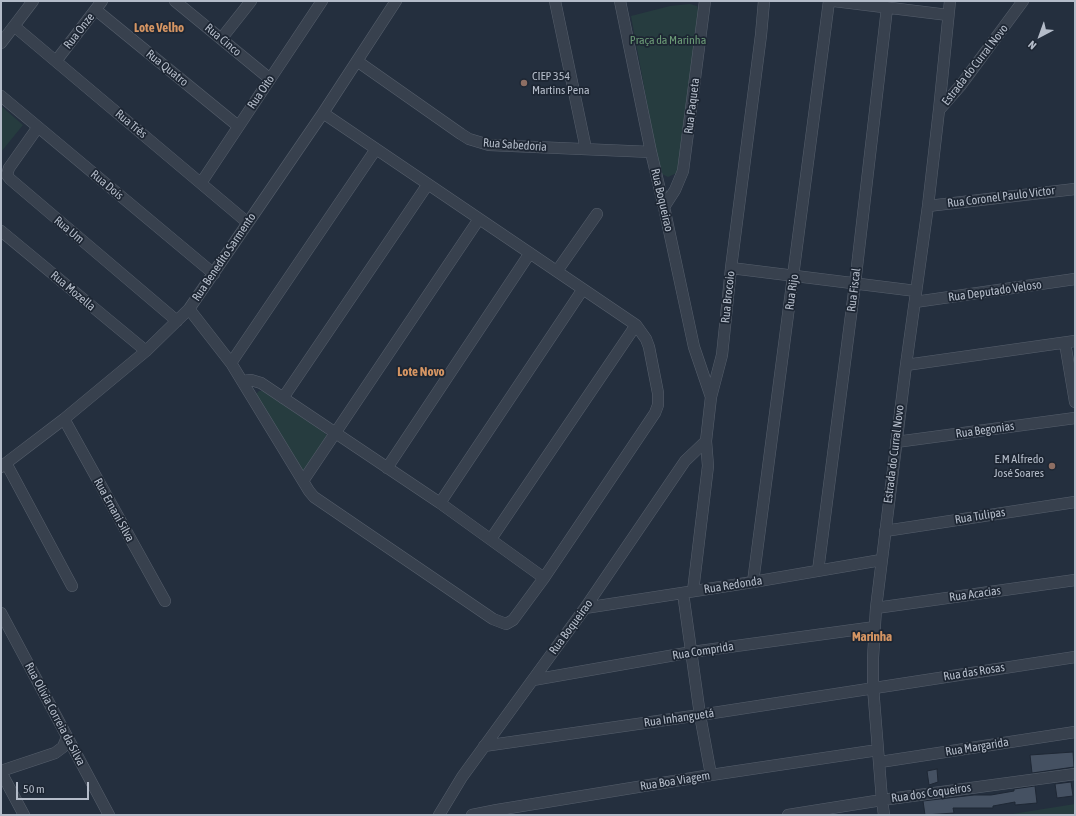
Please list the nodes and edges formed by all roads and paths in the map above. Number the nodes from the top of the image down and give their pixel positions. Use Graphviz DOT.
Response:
graph roads {
  1 [pos="32,1"];
  2 [pos="176,1"];
  3 [pos="251,1"];
  4 [pos="322,1"];
  5 [pos="396,1"];
  6 [pos="555,1"];
  7 [pos="620,1"];
  8 [pos="706,1"];
  9 [pos="764,1"];
  10 [pos="829,1"];
  11 [pos="834,1"];
  12 [pos="950,1"];
  13 [pos="1024,1"];
  14 [pos="99,5"];
  15 [pos="887,8"];
  16 [pos="948,15"];
  17 [pos="14,26"];
  18 [pos="221,39"];
  19 [pos="1,43"];
  20 [pos="56,61"];
  21 [pos="357,61"];
  22 [pos="270,79"];
  23 [pos="1,96"];
  24 [pos="939,110"];
  25 [pos="323,113"];
  26 [pos="238,126"];
  27 [pos="38,127"];
  28 [pos="376,149"];
  29 [pos="586,149"];
  30 [pos="651,152"];
  31 [pos="201,183"];
  32 [pos="428,184"];
  33 [pos="1075,189"];
  34 [pos="928,206"];
  35 [pos="664,207"];
  36 [pos="597,214"];
  37 [pos="480,219"];
  38 [pos="248,223"];
  39 [pos="1,231"];
  40 [pos="530,253"];
  41 [pos="730,268"];
  42 [pos="557,271"];
  43 [pos="214,274"];
  44 [pos="794,276"];
  45 [pos="1075,279"];
  46 [pos="855,284"];
  47 [pos="583,289"];
  48 [pos="915,297"];
  49 [pos="189,309"];
  50 [pos="177,321"];
  51 [pos="636,325"];
  52 [pos="1070,342"];
  53 [pos="146,351"];
  54 [pos="231,363"];
  55 [pos="906,365"];
  56 [pos="243,381"];
  57 [pos="711,397"];
  58 [pos="283,398"];
  59 [pos="1075,402"];
  60 [pos="1075,418"];
  61 [pos="64,419"];
  62 [pos="336,433"];
  63 [pos="706,441"];
  64 [pos="896,442"];
  65 [pos="3,465"];
  66 [pos="387,468"];
  67 [pos="303,481"];
  68 [pos="1075,502"];
  69 [pos="440,503"];
  70 [pos="885,531"];
  71 [pos="490,539"];
  72 [pos="881,560"];
  73 [pos="818,571"];
  74 [pos="544,578"];
  75 [pos="1075,580"];
  76 [pos="753,582"];
  77 [pos="72,586"];
  78 [pos="688,592"];
  79 [pos="165,601"];
  80 [pos="585,608"];
  81 [pos="876,608"];
  82 [pos="1,613"];
  83 [pos="875,627"];
  84 [pos="692,652"];
  85 [pos="1075,657"];
  86 [pos="533,680"];
  87 [pos="873,688"];
  88 [pos="700,715"];
  89 [pos="1075,732"];
  90 [pos="67,737"];
  91 [pos="484,746"];
  92 [pos="878,750"];
  93 [pos="880,762"];
  94 [pos="1,772"];
  95 [pos="1075,774"];
  96 [pos="711,775"];
  97 [pos="882,800"];
  98 [pos="24,815"];
  99 [pos="109,815"];
  100 [pos="438,815"];
  101 [pos="472,815"];
  102 [pos="788,815"];
  103 [pos="884,815"];
  1 -- 17 [label="street"];
  2 -- 18 [label="street, Rua Cinco"];
  3 -- 18 [label="street"];
  4 -- 22 [label="street, Rua Oito"];
  5 -- 21 [label="street, Rua Benedito Sarmento"];
  6 -- 29 [label="street"];
  7 -- 30 [label="street, Rua Boqueirao"];
  8 -- 35 [label="street, Rua Paqueta"];
  9 -- 41 [label="street, Rua Brocoio"];
  10 -- 44 [label="street, Rua Rijo"];
  11 -- 15 [label="street"];
  12 -- 16 [label="street, Estrada do Curral Novo"];
  13 -- 24 [label="street, Estrada do Curral Novo"];
  14 -- 20 [label="street, Rua Onze"];
  14 -- 26 [label="street, Rua Quatro"];
  15 -- 16 [label="street"];
  15 -- 46 [label="street, Rua Fiscal"];
  16 -- 24 [label="street, Estrada do Curral Novo"];
  17 -- 19 [label="street"];
  17 -- 20 [label="street, Rua Três"];
  18 -- 22 [label="street, Rua Cinco"];
  20 -- 31 [label="street, Rua Três"];
  21 -- 25 [label="street, Rua Benedito Sarmento"];
  21 -- 29 [label="street, Rua Sabedoria"];
  22 -- 26 [label="street, Rua Oito"];
  23 -- 27 [label="street, Rua Dois"];
  24 -- 34 [label="street, Estrada do Curral Novo"];
  25 -- 28 [label="street"];
  25 -- 38 [label="street, Rua Benedito Sarmento"];
  26 -- 31 [label="street, Rua Oito"];
  27 -- 43 [label="street, Rua Dois"];
  27 -- 50 [label="street, Rua Um"];
  28 -- 32 [label="street"];
  28 -- 54 [label="street"];
  29 -- 30 [label="street, Rua Sabedoria"];
  30 -- 35 [label="street, Rua Boqueirao"];
  31 -- 38 [label="street, Rua Três"];
  32 -- 37 [label="street"];
  32 -- 58 [label="street"];
  33 -- 34 [label="street, Rua Coronel Paulo Victor"];
  34 -- 48 [label="street, Estrada do Curral Novo"];
  35 -- 57 [label="street, Rua Boqueirao"];
  36 -- 42 [label="street"];
  37 -- 40 [label="street"];
  37 -- 62 [label="street"];
  38 -- 43 [label="street, Rua Benedito Sarmento"];
  39 -- 53 [label="street, Rua Mozella"];
  40 -- 42 [label="street"];
  40 -- 66 [label="street"];
  41 -- 44 [label="street, Rua Deputado Veloso"];
  41 -- 57 [label="street, Rua Brocoio"];
  42 -- 47 [label="street"];
  43 -- 49 [label="street, Rua Benedito Sarmento"];
  44 -- 46 [label="street, Rua Deputado Veloso"];
  44 -- 76 [label="street, Rua Rijo"];
  45 -- 48 [label="street, Rua Deputado Veloso"];
  46 -- 48 [label="street, Rua Deputado Veloso"];
  46 -- 73 [label="street, Rua Fiscal"];
  47 -- 51 [label="street"];
  47 -- 69 [label="street"];
  48 -- 55 [label="street, Estrada do Curral Novo"];
  49 -- 50 [label="street, Rua Benedito Sarmento"];
  49 -- 54 [label="street"];
  50 -- 53 [label="street, Rua Benedito Sarmento"];
  51 -- 71 [label="street"];
  51 -- 74 [label="street"];
  52 -- 55 [label="street"];
  52 -- 59 [label="street"];
  53 -- 61 [label="street, Rua Benedito Sarmento"];
  54 -- 56 [label="street"];
  55 -- 64 [label="street, Estrada do Curral Novo"];
  56 -- 58 [label="street"];
  56 -- 67 [label="street"];
  57 -- 63 [label="street, Rua Brocoio"];
  58 -- 62 [label="street"];
  60 -- 64 [label="street, Rua Begonias"];
  61 -- 65 [label="street, Rua Benedito Sarmento"];
  61 -- 79 [label="street, Rua Ernani Silva"];
  62 -- 66 [label="street"];
  62 -- 67 [label="street"];
  63 -- 78 [label="street, Rua Brocoio"];
  63 -- 80 [label="street, Rua Boqueirao"];
  64 -- 70 [label="street, Estrada do Curral Novo"];
  65 -- 77 [label="street"];
  66 -- 69 [label="street"];
  67 -- 74 [label="street"];
  68 -- 70 [label="street, Rua Tulipas"];
  69 -- 71 [label="street"];
  70 -- 72 [label="street, Estrada do Curral Novo"];
  71 -- 74 [label="street"];
  72 -- 73 [label="street, Rua Redonda"];
  72 -- 81 [label="street, Estrada do Curral Novo"];
  73 -- 76 [label="street, Rua Redonda"];
  75 -- 81 [label="street, Rua Acacias"];
  76 -- 78 [label="street, Rua Redonda"];
  78 -- 80 [label="street, Rua Redonda"];
  78 -- 84 [label="street, Rua Brocoio"];
  80 -- 86 [label="street, Rua Boqueirao"];
  81 -- 83 [label="street, Estrada do Curral Novo"];
  82 -- 90 [label="street, Rua Olivia Correia da Silva"];
  83 -- 84 [label="street, Rua Comprida"];
  83 -- 87 [label="street, Estrada do Curral Novo"];
  84 -- 86 [label="street, Rua Comprida"];
  84 -- 88 [label="street, Rua Brocoio"];
  85 -- 87 [label="street, Rua das Rosas"];
  86 -- 91 [label="street, Rua Boqueirao"];
  87 -- 88 [label="street, Rua Inhanguetá"];
  87 -- 92 [label="street, Estrada do Curral Novo"];
  88 -- 91 [label="street, Rua Inhanguetá"];
  88 -- 96 [label="street, Rua Brocoio"];
  89 -- 93 [label="street, Rua Margarida"];
  90 -- 94 [label="street"];
  90 -- 99 [label="street, Rua Olivia Correia da Silva"];
  91 -- 100 [label="street, Rua Boqueirao"];
  92 -- 93 [label="street, Estrada do Curral Novo"];
  92 -- 96 [label="street, Rua Boa Viagem"];
  93 -- 97 [label="street, Estrada do Curral Novo"];
  94 -- 98 [label="street"];
  95 -- 97 [label="street, Rua dos Coqueiros"];
  96 -- 101 [label="street, Rua Boa Viagem"];
  97 -- 102 [label="street, Rua dos Coqueiros"];
  97 -- 103 [label="street, Estrada do Curral Novo"];
}
